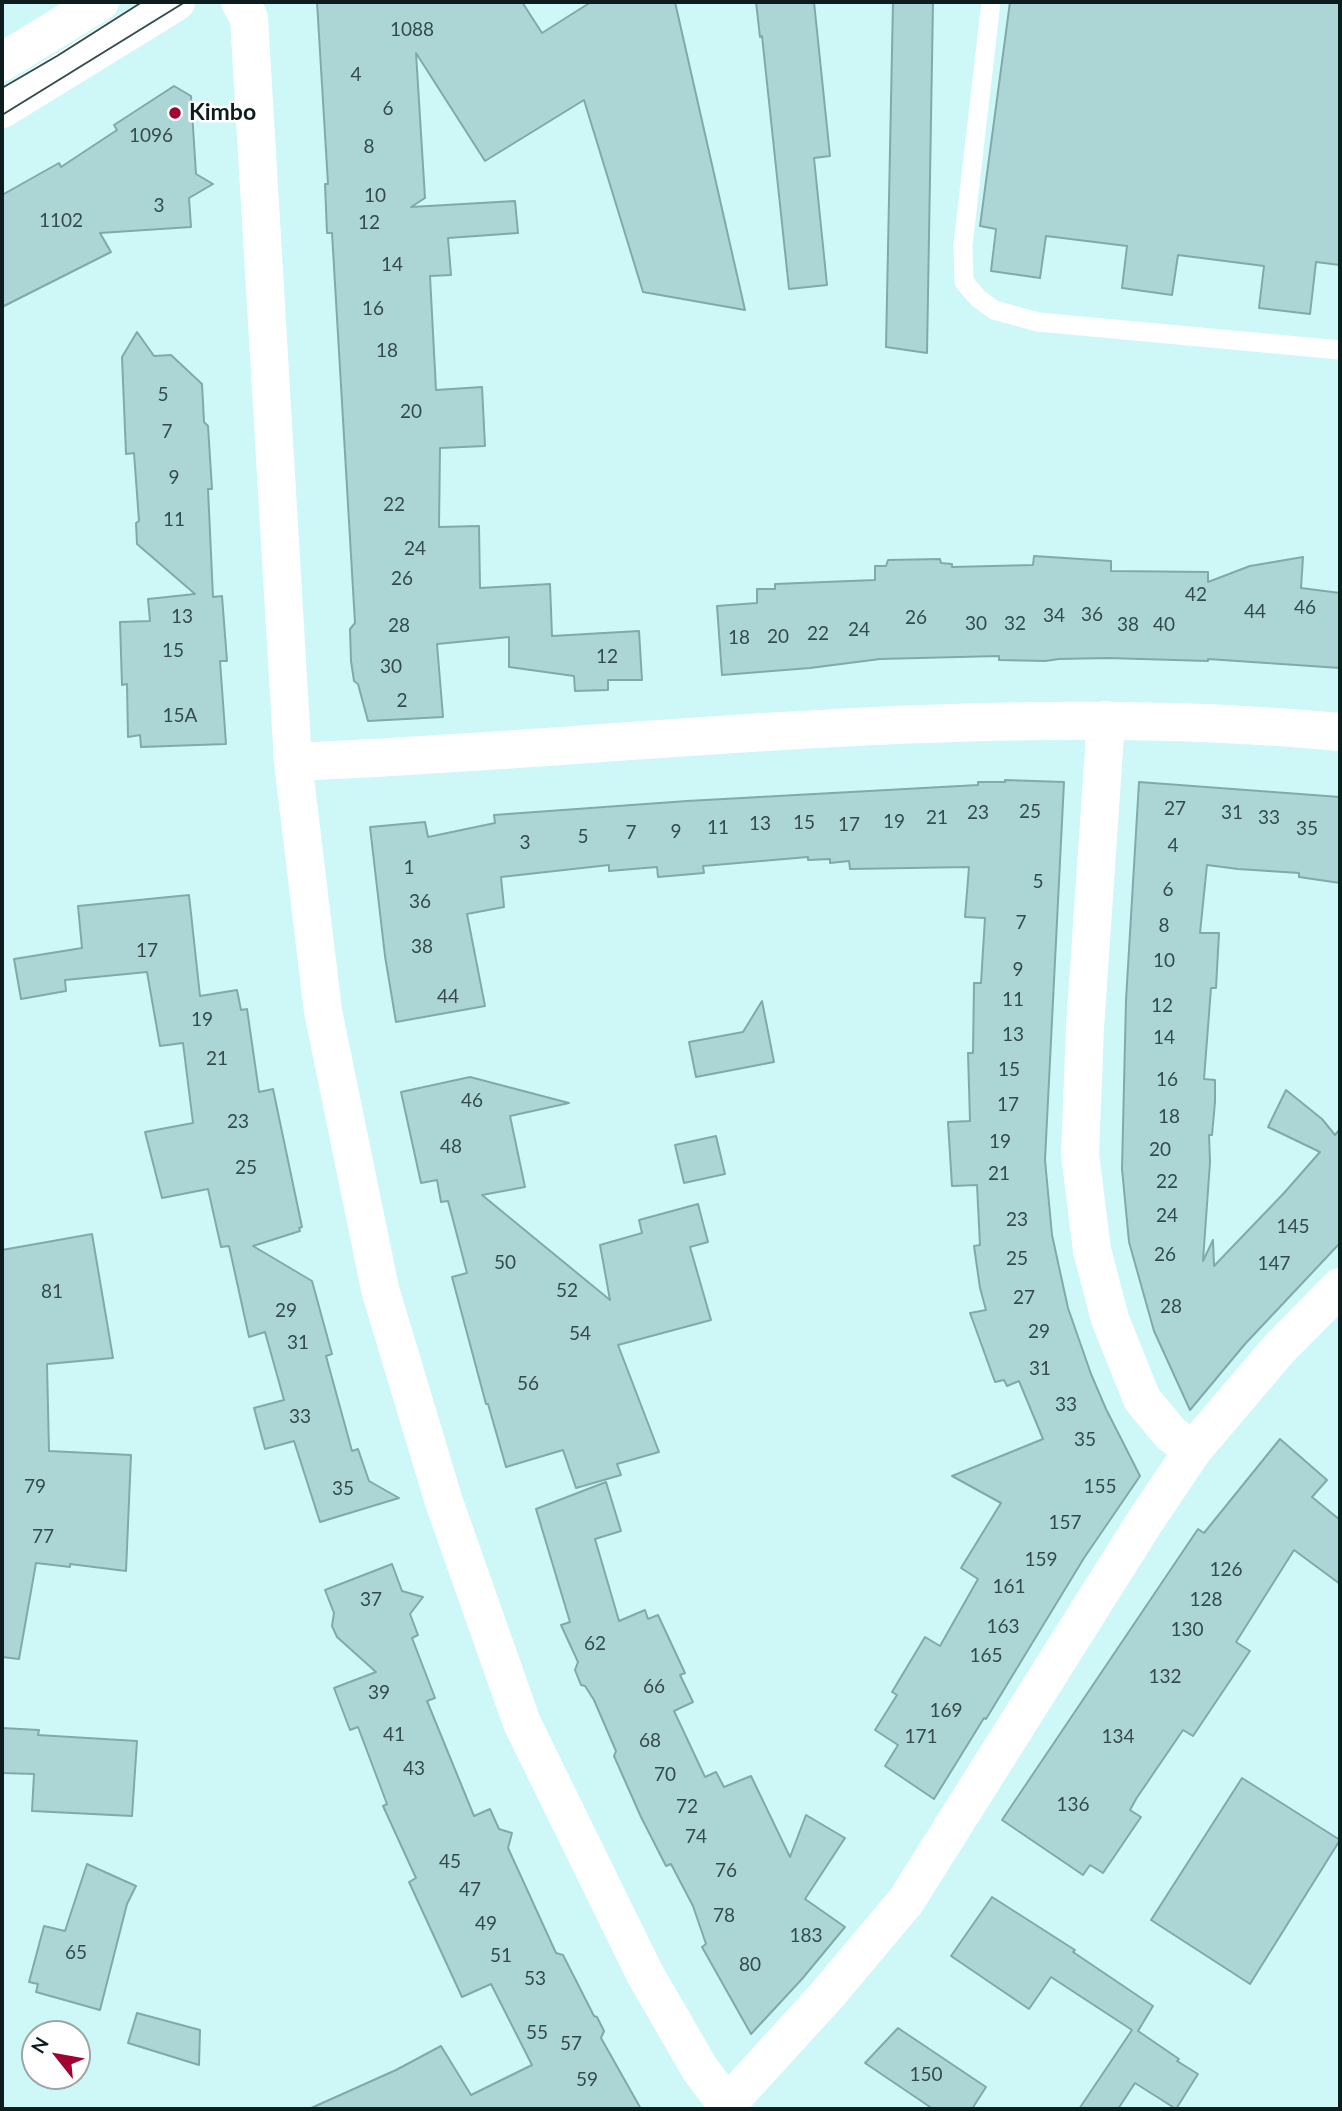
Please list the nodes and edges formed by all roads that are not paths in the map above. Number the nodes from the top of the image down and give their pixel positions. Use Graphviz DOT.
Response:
graph roads {
  1 [pos="100,2"];
  2 [pos="176,2"];
  3 [pos="240,2"];
  4 [pos="991,2"];
  5 [pos="2,62"];
  6 [pos="2,109"];
  7 [pos="1340,350"];
  8 [pos="1105,720"];
  9 [pos="1340,732"];
  10 [pos="293,762"];
  11 [pos="1340,1287"];
  12 [pos="1193,1450"];
  13 [pos="725,2107"];
  1 -- 5 [label="street"];
  2 -- 6 [label="street"];
  3 -- 10 [label="street"];
  4 -- 7 [label="lane"];
  8 -- 9 [label="street"];
  8 -- 10 [label="street"];
  8 -- 12 [label="street"];
  10 -- 13 [label="street"];
  11 -- 12 [label="street"];
  12 -- 13 [label="street"];
}
